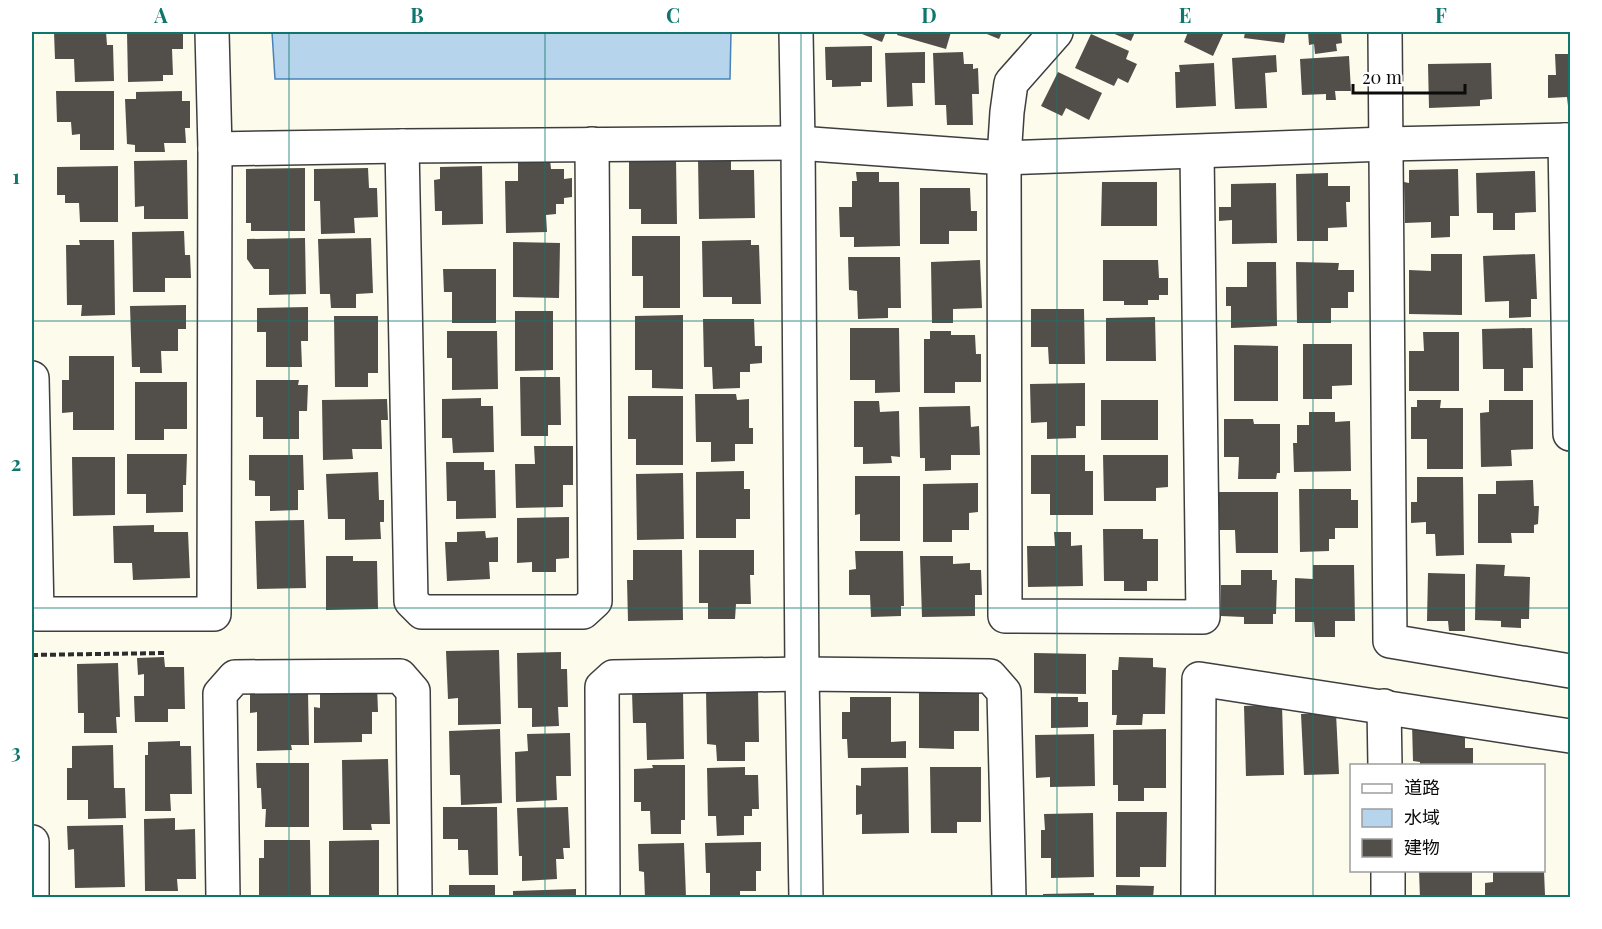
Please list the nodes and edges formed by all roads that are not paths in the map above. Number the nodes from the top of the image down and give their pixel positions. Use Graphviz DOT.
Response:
graph roads {
  1 [pos="212,32"];
  2 [pos="796,32"];
  3 [pos="1056,32"];
  4 [pos="1385,32"];
  5 [pos="1568,140"];
  6 [pos="798,143"];
  7 [pos="592,144"];
  8 [pos="1386,144"];
  9 [pos="402,146"];
  10 [pos="215,149"];
  11 [pos="1197,152"];
  12 [pos="1004,158"];
  13 [pos="32,378"];
  14 [pos="1570,434"];
  15 [pos="32,438"];
  16 [pos="1570,671"];
  17 [pos="802,674"];
  18 [pos="1384,706"];
  19 [pos="1570,736"];
  20 [pos="1385,764"];
  21 [pos="32,842"];
  22 [pos="1388,872"];
  23 [pos="32,897"];
  24 [pos="223,897"];
  25 [pos="415,897"];
  26 [pos="603,897"];
  27 [pos="806,897"];
  28 [pos="1009,897"];
  29 [pos="1198,897"];
  30 [pos="1388,897"];
  1 -- 10 [label="street"];
  2 -- 6 [label="street"];
  3 -- 12 [label="street"];
  4 -- 8 [label="street"];
  5 -- 8 [label="street"];
  5 -- 14 [label="street"];
  6 -- 7 [label="street"];
  6 -- 12 [label="street"];
  6 -- 17 [label="street"];
  7 -- 9 [label="street"];
  7 -- 9 [label="street"];
  8 -- 11 [label="street"];
  8 -- 16 [label="street"];
  9 -- 10 [label="street"];
  10 -- 15 [label="street"];
  11 -- 12 [label="street"];
  11 -- 12 [label="street"];
  13 -- 15 [label="street"];
  17 -- 26 [label="street"];
  17 -- 27 [label="street"];
  17 -- 28 [label="street"];
  18 -- 19 [label="street"];
  18 -- 20 [label="street"];
  18 -- 29 [label="street"];
  21 -- 23 [label="street"];
  22 -- 30 [label="street"];
  24 -- 25 [label="street"];
}
